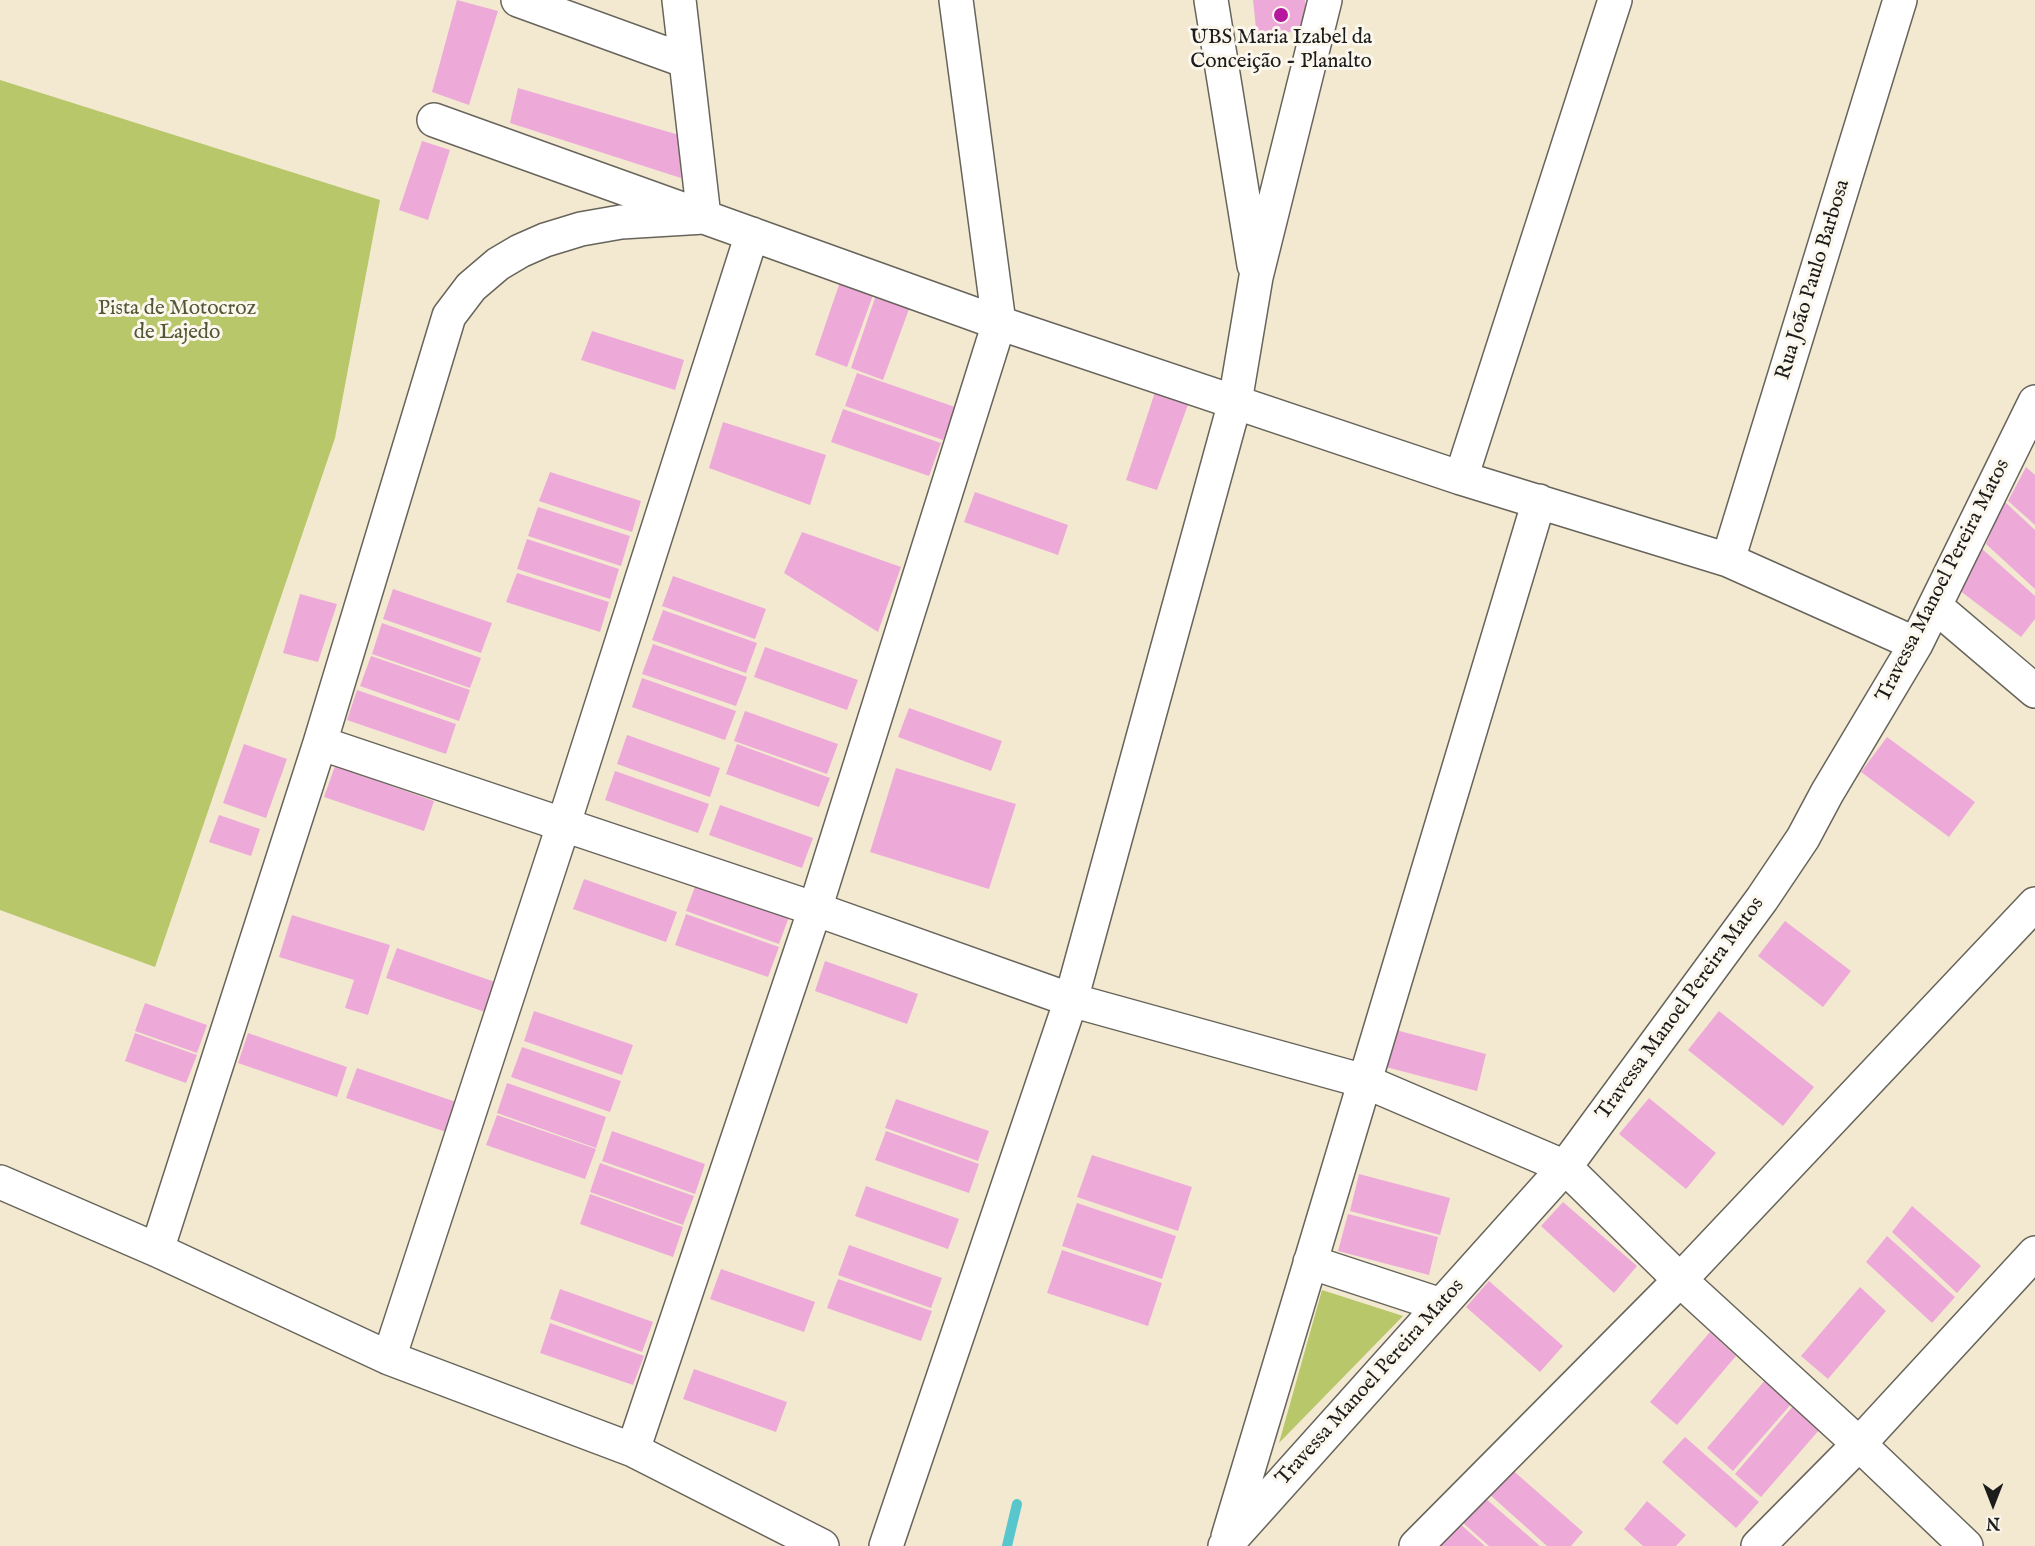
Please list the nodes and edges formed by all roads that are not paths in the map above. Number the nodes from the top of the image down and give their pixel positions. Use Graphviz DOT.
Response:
graph roads {
  1 [pos="518,0"];
  2 [pos="679,0"];
  3 [pos="956,0"];
  4 [pos="1211,0"];
  5 [pos="1325,0"];
  6 [pos="1615,0"];
  7 [pos="1900,0"];
  8 [pos="686,61"];
  9 [pos="434,120"];
  10 [pos="704,217"];
  11 [pos="752,234"];
  12 [pos="1256,277"];
  13 [pos="999,323"];
  14 [pos="1235,402"];
  15 [pos="2035,402"];
  16 [pos="1461,478"];
  17 [pos="1539,501"];
  18 [pos="1728,560"];
  19 [pos="1935,606"];
  20 [pos="1916,644"];
  21 [pos="2035,691"];
  22 [pos="320,743"];
  23 [pos="564,823"];
  24 [pos="2035,904"];
  25 [pos="815,909"];
  26 [pos="1071,1000"];
  27 [pos="1364,1081"];
  28 [pos="1565,1167"];
  29 [pos="0,1182"];
  30 [pos="157,1250"];
  31 [pos="2035,1253"];
  32 [pos="1310,1262"];
  33 [pos="1680,1280"];
  34 [pos="1441,1305"];
  35 [pos="389,1358"];
  36 [pos="1859,1444"];
  37 [pos="633,1450"];
  38 [pos="814,1544"];
  39 [pos="886,1546"];
  40 [pos="1225,1546"];
  41 [pos="1416,1546"];
  42 [pos="1758,1546"];
  43 [pos="1966,1546"];
  1 -- 8 [label="street"];
  2 -- 8 [label="street"];
  3 -- 13 [label="street"];
  4 -- 12 [label="street"];
  5 -- 12 [label="street"];
  6 -- 16 [label="street"];
  7 -- 18 [label="street, Rua João Paulo Barbosa"];
  8 -- 10 [label="street"];
  9 -- 10 [label="street"];
  10 -- 11 [label="street"];
  10 -- 22 [label="street"];
  11 -- 13 [label="street"];
  11 -- 23 [label="street"];
  12 -- 14 [label="street"];
  13 -- 14 [label="street"];
  13 -- 25 [label="street"];
  14 -- 16 [label="street"];
  14 -- 26 [label="street"];
  15 -- 19 [label="street, Travessa Manoel Pereira Matos"];
  16 -- 17 [label="street"];
  17 -- 18 [label="street"];
  17 -- 27 [label="street"];
  18 -- 20 [label="street"];
  19 -- 20 [label="street, Travessa Manoel Pereira Matos"];
  19 -- 21 [label="street"];
  20 -- 28 [label="street, Travessa Manoel Pereira Matos"];
  22 -- 23 [label="street"];
  22 -- 30 [label="street"];
  23 -- 25 [label="street"];
  23 -- 35 [label="street"];
  24 -- 33 [label="street"];
  25 -- 26 [label="street"];
  25 -- 37 [label="street"];
  26 -- 27 [label="street"];
  26 -- 39 [label="street"];
  27 -- 28 [label="street"];
  27 -- 32 [label="street"];
  28 -- 33 [label="street"];
  28 -- 34 [label="street, Travessa Manoel Pereira Matos"];
  29 -- 30 [label="street"];
  30 -- 35 [label="street"];
  31 -- 36 [label="street"];
  32 -- 34 [label="street"];
  32 -- 40 [label="street"];
  33 -- 36 [label="street"];
  33 -- 41 [label="street"];
  34 -- 40 [label="street, Travessa Manoel Pereira Matos"];
  35 -- 37 [label="street"];
  36 -- 42 [label="street"];
  36 -- 43 [label="street"];
  37 -- 38 [label="street"];
}
